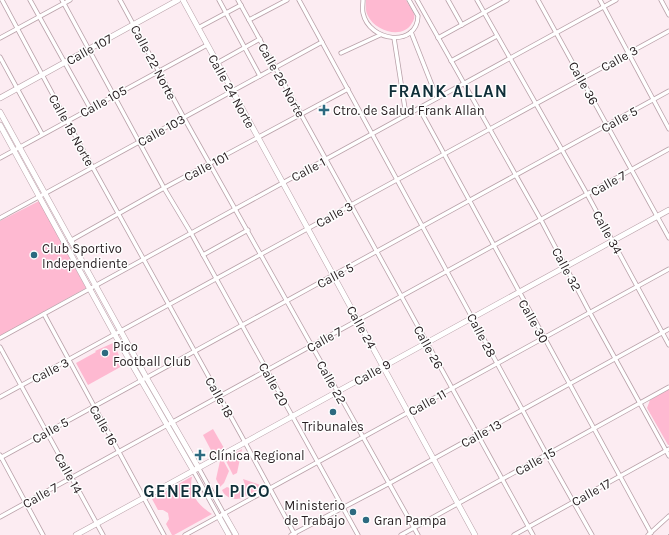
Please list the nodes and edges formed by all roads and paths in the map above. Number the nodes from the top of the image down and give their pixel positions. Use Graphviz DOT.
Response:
graph roads {
  1 [pos="2,0"];
  2 [pos="30,0"];
  3 [pos="70,0"];
  4 [pos="120,0"];
  5 [pos="178,0"];
  6 [pos="182,0"];
  7 [pos="219,0"];
  8 [pos="238,0"];
  9 [pos="287,0"];
  10 [pos="299,0"];
  11 [pos="363,0"];
  12 [pos="409,0"];
  13 [pos="417,0"];
  14 [pos="448,0"];
  15 [pos="477,0"];
  16 [pos="507,0"];
  17 [pos="538,0"];
  18 [pos="600,0"];
  19 [pos="616,0"];
  20 [pos="661,0"];
  21 [pos="63,2"];
  22 [pos="241,5"];
  23 [pos="604,7"];
  24 [pos="226,13"];
  25 [pos="484,13"];
  26 [pos="669,15"];
  27 [pos="40,17"];
  28 [pos="249,20"];
  29 [pos="134,25"];
  30 [pos="462,25"];
  31 [pos="198,28"];
  32 [pos="17,29"];
  33 [pos="669,31"];
  34 [pos="410,32"];
  35 [pos="556,33"];
  36 [pos="380,35"];
  37 [pos="497,36"];
  38 [pos="0,38"];
  39 [pos="394,38"];
  40 [pos="438,38"];
  41 [pos="260,39"];
  42 [pos="322,42"];
  43 [pos="207,45"];
  44 [pos="244,48"];
  45 [pos="88,50"];
  46 [pos="341,53"];
  47 [pos="628,53"];
  48 [pos="0,57"];
  49 [pos="509,58"];
  50 [pos="451,61"];
  51 [pos="65,62"];
  52 [pos="217,63"];
  53 [pos="275,68"];
  54 [pos="158,70"];
  55 [pos="42,75"];
  56 [pos="260,76"];
  57 [pos="582,78"];
  58 [pos="463,84"];
  59 [pos="17,88"];
  60 [pos="348,89"];
  61 [pos="232,91"];
  62 [pos="669,91"];
  63 [pos="114,96"];
  64 [pos="0,98"];
  65 [pos="437,98"];
  66 [pos="653,100"];
  67 [pos="536,104"];
  68 [pos="90,108"];
  69 [pos="419,108"];
  70 [pos="0,112"];
  71 [pos="301,115"];
  72 [pos="406,115"];
  73 [pos="184,118"];
  74 [pos="67,121"];
  75 [pos="0,125"];
  76 [pos="607,125"];
  77 [pos="490,129"];
  78 [pos="669,129"];
  79 [pos="42,134"];
  80 [pos="372,134"];
  81 [pos="258,137"];
  82 [pos="139,142"];
  83 [pos="20,147"];
  84 [pos="669,149"];
  85 [pos="14,150"];
  86 [pos="561,150"];
  87 [pos="444,154"];
  88 [pos="0,158"];
  89 [pos="326,159"];
  90 [pos="210,164"];
  91 [pos="92,168"];
  92 [pos="631,170"];
  93 [pos="516,175"];
  94 [pos="398,180"];
  95 [pos="282,182"];
  96 [pos="164,188"];
  97 [pos="587,194"];
  98 [pos="42,195"];
  99 [pos="469,201"];
  100 [pos="351,204"];
  101 [pos="236,208"];
  102 [pos="669,210"];
  103 [pos="118,214"];
  104 [pos="657,216"];
  105 [pos="0,218"];
  106 [pos="541,220"];
  107 [pos="423,226"];
  108 [pos="308,228"];
  109 [pos="248,230"];
  110 [pos="190,233"];
  111 [pos="669,238"];
  112 [pos="613,241"];
  113 [pos="68,242"];
  114 [pos="494,246"];
  115 [pos="377,252"];
  116 [pos="261,254"];
  117 [pos="203,255"];
  118 [pos="144,259"];
  119 [pos="566,266"];
  120 [pos="669,269"];
  121 [pos="448,271"];
  122 [pos="333,275"];
  123 [pos="216,280"];
  124 [pos="638,286"];
  125 [pos="95,287"];
  126 [pos="90,290"];
  127 [pos="519,292"];
  128 [pos="402,296"];
  129 [pos="286,300"];
  130 [pos="169,305"];
  131 [pos="590,313"];
  132 [pos="44,314"];
  133 [pos="472,317"];
  134 [pos="358,320"];
  135 [pos="242,326"];
  136 [pos="669,329"];
  137 [pos="120,332"];
  138 [pos="662,333"];
  139 [pos="115,335"];
  140 [pos="0,338"];
  141 [pos="544,338"];
  142 [pos="427,342"];
  143 [pos="669,345"];
  144 [pos="312,346"];
  145 [pos="0,347"];
  146 [pos="194,350"];
  147 [pos="615,359"];
  148 [pos="69,360"];
  149 [pos="497,363"];
  150 [pos="383,366"];
  151 [pos="266,370"];
  152 [pos="143,379"];
  153 [pos="569,384"];
  154 [pos="21,386"];
  155 [pos="669,387"];
  156 [pos="452,388"];
  157 [pos="337,391"];
  158 [pos="220,396"];
  159 [pos="0,398"];
  160 [pos="640,403"];
  161 [pos="93,406"];
  162 [pos="523,410"];
  163 [pos="408,412"];
  164 [pos="292,417"];
  165 [pos="172,422"];
  166 [pos="167,426"];
  167 [pos="594,429"];
  168 [pos="47,433"];
  169 [pos="478,434"];
  170 [pos="363,438"];
  171 [pos="244,442"];
  172 [pos="667,450"];
  173 [pos="119,451"];
  174 [pos="547,455"];
  175 [pos="669,456"];
  176 [pos="0,457"];
  177 [pos="434,459"];
  178 [pos="317,463"];
  179 [pos="198,468"];
  180 [pos="193,470"];
  181 [pos="620,476"];
  182 [pos="72,478"];
  183 [pos="502,480"];
  184 [pos="388,484"];
  185 [pos="270,489"];
  186 [pos="144,499"];
  187 [pos="574,501"];
  188 [pos="26,502"];
  189 [pos="458,504"];
  190 [pos="342,507"];
  191 [pos="221,515"];
  192 [pos="669,516"];
  193 [pos="0,517"];
  194 [pos="97,524"];
  195 [pos="529,527"];
  196 [pos="414,528"];
  197 [pos="294,534"];
  198 [pos="649,534"];
  199 [pos="43,535"];
  200 [pos="76,535"];
  201 [pos="103,535"];
  202 [pos="164,535"];
  203 [pos="185,535"];
  204 [pos="229,535"];
  205 [pos="236,535"];
  206 [pos="358,535"];
  207 [pos="401,535"];
  208 [pos="418,535"];
  209 [pos="476,535"];
  210 [pos="514,535"];
  211 [pos="533,535"];
  212 [pos="592,535"];
  1 -- 32 [label="street, Calle 18 Norte"];
  2 -- 27 [label="street"];
  3 -- 21 [label="street"];
  4 -- 29 [label="street, Calle 22 Norte"];
  5 -- 29 [label="main road, Calle 107"];
  6 -- 31 [label="main road, Calle 24 Norte"];
  7 -- 24 [label="street"];
  8 -- 22 [label="street, Calle 26 Norte"];
  9 -- 28 [label="street"];
  10 -- 42 [label="street, Calle 28"];
  11 -- 36 [label="street"];
  12 -- 34 [label="street"];
  13 -- 40 [label="street, Calle 32"];
  14 -- 30 [label="street"];
  15 -- 25 [label="street, Calle 34"];
  16 -- 25 [label="street"];
  17 -- 35 [label="street, Calle 36"];
  18 -- 23 [label="street"];
  19 -- 23 [label="street, Calle 1"];
  20 -- 26 [label="street"];
  21 -- 27 [label="street"];
  21 -- 45 [label="street, Calle 20"];
  22 -- 24 [label="street"];
  22 -- 28 [label="street, Calle 26 Norte"];
  23 -- 35 [label="street, Calle 1"];
  23 -- 47 [label="street"];
  24 -- 31 [label="street"];
  24 -- 44 [label="street"];
  25 -- 30 [label="street"];
  25 -- 37 [label="street, Calle 34"];
  27 -- 32 [label="street"];
  27 -- 51 [label="street"];
  28 -- 41 [label="street, Calle 26 Norte"];
  29 -- 45 [label="main road, Calle 107"];
  29 -- 54 [label="street, Calle 22 Norte"];
  30 -- 40 [label="street"];
  31 -- 43 [label="main road, Calle 24 Norte"];
  32 -- 38 [label="street"];
  32 -- 55 [label="street, Calle 18 Norte"];
  33 -- 47 [label="street, Calle 3"];
  34 -- 39 [label="street"];
  34 -- 65 [label="street"];
  35 -- 49 [label="street, Calle 1"];
  35 -- 57 [label="street, Calle 36"];
  36 -- 39 [label="street"];
  36 -- 46 [label="street"];
  37 -- 49 [label="street, Calle 34"];
  37 -- 50 [label="street"];
  39 -- 72 [label="street"];
  40 -- 50 [label="street, Calle 32"];
  41 -- 44 [label="street"];
  41 -- 53 [label="street, Calle 26 Norte"];
  42 -- 53 [label="street, Calle 103"];
  42 -- 60 [label="street, Calle 28"];
  43 -- 52 [label="main road, Calle 24 Norte"];
  43 -- 54 [label="street, Calle 105"];
  44 -- 52 [label="street"];
  44 -- 56 [label="street"];
  45 -- 51 [label="main road, Calle 107"];
  45 -- 63 [label="street, Calle 20"];
  47 -- 57 [label="street, Calle 3"];
  47 -- 66 [label="street"];
  48 -- 59 [label="street"];
  49 -- 58 [label="street, Calle 1"];
  49 -- 67 [label="street, Calle 34"];
  50 -- 58 [label="street, Calle 32"];
  51 -- 55 [label="main road, Calle 107"];
  51 -- 68 [label="street"];
  52 -- 61 [label="main road, Calle 24 Norte"];
  53 -- 56 [label="street, Calle 103"];
  53 -- 71 [label="street, Calle 26 Norte"];
  54 -- 63 [label="street, Calle 105"];
  54 -- 73 [label="street, Calle 22 Norte"];
  55 -- 59 [label="main road, Calle 107"];
  55 -- 74 [label="street, Calle 18 Norte"];
  56 -- 61 [label="street, Calle 103"];
  57 -- 67 [label="street, Calle 3"];
  57 -- 76 [label="street, Calle 36"];
  58 -- 65 [label="street, Calle 1"];
  58 -- 77 [label="street, Calle 32"];
  59 -- 64 [label="main road, Calle 107"];
  59 -- 79 [label="street"];
  60 -- 71 [label="street, Calle 101"];
  60 -- 80 [label="street, Calle 28"];
  61 -- 73 [label="street, Calle 103"];
  61 -- 81 [label="main road, Calle 24 Norte"];
  62 -- 66 [label="street, Calle 5"];
  63 -- 68 [label="street, Calle 105"];
  63 -- 82 [label="street, Calle 20"];
  65 -- 69 [label="street, Calle 1"];
  66 -- 76 [label="street, Calle 5"];
  66 -- 78 [label="street"];
  67 -- 77 [label="street, Calle 3"];
  67 -- 86 [label="street, Calle 34"];
  68 -- 74 [label="street, Calle 105"];
  69 -- 72 [label="street, Calle 1"];
  69 -- 87 [label="street, Calle 30"];
  70 -- 83 [label="main road"];
  71 -- 81 [label="street, Calle 101"];
  71 -- 89 [label="street, Calle 26 Norte"];
  72 -- 80 [label="street, Calle 1"];
  73 -- 82 [label="street, Calle 103"];
  73 -- 90 [label="street, Calle 22 Norte"];
  74 -- 79 [label="street, Calle 105"];
  74 -- 91 [label="street, Calle 18 Norte"];
  75 -- 85 [label="main road"];
  76 -- 86 [label="street, Calle 5"];
  76 -- 92 [label="street, Calle 36"];
  77 -- 87 [label="street, Calle 3"];
  77 -- 93 [label="street, Calle 32"];
  79 -- 83 [label="street, Calle 105"];
  80 -- 89 [label="street, Calle 1"];
  80 -- 94 [label="street, Calle 28"];
  81 -- 90 [label="street, Calle 101"];
  81 -- 95 [label="main road, Calle 24 Norte"];
  82 -- 91 [label="street, Calle 103"];
  82 -- 96 [label="street, Calle 20"];
  83 -- 85 [label="street, Calle 105"];
  83 -- 98 [label="main road"];
  84 -- 92 [label="street, Calle 7"];
  85 -- 88 [label="street, Calle 105"];
  85 -- 98 [label="main road"];
  86 -- 93 [label="street, Calle 5"];
  86 -- 97 [label="street, Calle 34"];
  87 -- 94 [label="street, Calle 3"];
  87 -- 99 [label="street, Calle 30"];
  89 -- 95 [label="street, Calle 1"];
  89 -- 100 [label="street, Calle 26"];
  90 -- 96 [label="street, Calle 101"];
  90 -- 101 [label="street, Calle 22 Norte"];
  91 -- 98 [label="street, Calle 103"];
  91 -- 103 [label="street, Calle 18 Norte"];
  92 -- 97 [label="street, Calle 7"];
  92 -- 104 [label="street, Calle 36"];
  93 -- 99 [label="street, Calle 5"];
  93 -- 106 [label="street, Calle 32"];
  94 -- 100 [label="street, Calle 3"];
  94 -- 107 [label="street, Calle 28"];
  95 -- 101 [label="street, Calle 1"];
  95 -- 108 [label="main road, Calle 24"];
  96 -- 103 [label="street, Calle 101"];
  96 -- 110 [label="street, Calle 20"];
  97 -- 106 [label="street, Calle 7"];
  97 -- 112 [label="street, Calle 34"];
  98 -- 105 [label="street, Calle 103"];
  98 -- 113 [label="main road"];
  99 -- 107 [label="street, Calle 5"];
  99 -- 114 [label="street, Calle 30"];
  100 -- 108 [label="street, Calle 3"];
  100 -- 115 [label="street, Calle 26"];
  101 -- 109 [label="street, Calle 22"];
  101 -- 110 [label="street, Calle 1"];
  102 -- 104 [label="main road, Calle 9"];
  103 -- 113 [label="street, Calle 101"];
  103 -- 118 [label="street, Calle 18 Norte"];
  104 -- 111 [label="street, Calle 36"];
  104 -- 112 [label="main road, Calle 9"];
  106 -- 114 [label="street, Calle 7"];
  106 -- 119 [label="street, Calle 32"];
  107 -- 115 [label="street, Calle 5"];
  107 -- 121 [label="street, Calle 28"];
  108 -- 116 [label="street, Calle 3"];
  108 -- 122 [label="main road, Calle 24"];
  109 -- 116 [label="street, Calle 22"];
  109 -- 117 [label="street"];
  110 -- 117 [label="street, Calle 20"];
  110 -- 118 [label="street, Calle 1"];
  112 -- 119 [label="main road, Calle 9"];
  112 -- 124 [label="street, Calle 34"];
  113 -- 125 [label="main road"];
  113 -- 126 [label="main road"];
  114 -- 121 [label="street, Calle 7"];
  114 -- 127 [label="street, Calle 30"];
  115 -- 122 [label="street, Calle 5"];
  115 -- 128 [label="street, Calle 26"];
  116 -- 123 [label="street, Calle 3"];
  116 -- 129 [label="street, Calle 22"];
  117 -- 123 [label="street, Calle 20"];
  118 -- 125 [label="street, Calle 1"];
  118 -- 130 [label="street, Calle 18"];
  119 -- 127 [label="main road, Calle 9"];
  119 -- 131 [label="street, Calle 32"];
  120 -- 124 [label="street, Calle 11"];
  121 -- 128 [label="street, Calle 7"];
  121 -- 133 [label="street, Calle 28"];
  122 -- 129 [label="street, Calle 5"];
  122 -- 134 [label="main road, Calle 24"];
  123 -- 130 [label="street, Calle 3"];
  123 -- 135 [label="street, Calle 20"];
  124 -- 131 [label="street, Calle 11"];
  124 -- 138 [label="street, Calle 34"];
  125 -- 126 [label="street, Calle 1"];
  125 -- 137 [label="main road"];
  126 -- 132 [label="street, Calle 1"];
  126 -- 139 [label="main road"];
  127 -- 133 [label="main road, Calle 9"];
  127 -- 141 [label="street, Calle 30"];
  128 -- 134 [label="street, Calle 7"];
  128 -- 142 [label="street, Calle 26"];
  129 -- 135 [label="street, Calle 5"];
  129 -- 144 [label="street, Calle 22"];
  130 -- 137 [label="street, Calle 3"];
  130 -- 146 [label="street, Calle 18"];
  131 -- 141 [label="street, Calle 11"];
  131 -- 147 [label="street, Calle 32"];
  132 -- 140 [label="street, Calle 1"];
  132 -- 148 [label="street, Calle 16"];
  133 -- 142 [label="main road, Calle 9"];
  133 -- 149 [label="street, Calle 28"];
  134 -- 144 [label="street, Calle 7"];
  134 -- 150 [label="main road, Calle 24"];
  135 -- 146 [label="street, Calle 5"];
  135 -- 151 [label="street, Calle 20"];
  136 -- 138 [label="street, Calle 13"];
  137 -- 139 [label="street, Calle 3"];
  137 -- 152 [label="main road"];
  138 -- 143 [label="street, Calle 34"];
  138 -- 147 [label="street, Calle 13"];
  139 -- 148 [label="street, Calle 3"];
  139 -- 152 [label="main road"];
  141 -- 149 [label="street, Calle 11"];
  141 -- 153 [label="street, Calle 30"];
  142 -- 150 [label="main road, Calle 9"];
  142 -- 156 [label="street, Calle 26"];
  144 -- 151 [label="street, Calle 7"];
  144 -- 157 [label="street, Calle 22"];
  145 -- 154 [label="street, Calle 14"];
  146 -- 152 [label="street, Calle 5"];
  146 -- 158 [label="street, Calle 18"];
  147 -- 153 [label="street, Calle 13"];
  147 -- 160 [label="street, Calle 32"];
  148 -- 154 [label="street, Calle 3"];
  148 -- 161 [label="street, Calle 16"];
  149 -- 156 [label="street, Calle 11"];
  149 -- 162 [label="street, Calle 28"];
  150 -- 157 [label="main road, Calle 9"];
  150 -- 163 [label="main road, Calle 24"];
  151 -- 158 [label="street, Calle 7"];
  151 -- 164 [label="street, Calle 20"];
  152 -- 161 [label="street, Calle 5"];
  152 -- 165 [label="main road"];
  152 -- 166 [label="main road"];
  153 -- 162 [label="street, Calle 13"];
  153 -- 167 [label="street, Calle 30"];
  154 -- 159 [label="street, Calle 3"];
  154 -- 168 [label="street, Calle 14"];
  155 -- 160 [label="street, Calle 15"];
  156 -- 163 [label="street, Calle 11"];
  156 -- 169 [label="street, Calle 26"];
  157 -- 164 [label="main road, Calle 9"];
  157 -- 170 [label="street, Calle 22"];
  158 -- 165 [label="street, Calle 7"];
  158 -- 171 [label="street, Calle 18"];
  160 -- 167 [label="street, Calle 15"];
  160 -- 172 [label="street, Calle 32"];
  161 -- 168 [label="street, Calle 5"];
  161 -- 173 [label="street, Calle 16"];
  162 -- 169 [label="street, Calle 13"];
  162 -- 174 [label="street, Calle 28"];
  163 -- 170 [label="street, Calle 11"];
  163 -- 177 [label="main road, Calle 24"];
  164 -- 171 [label="main road, Calle 9"];
  164 -- 178 [label="street, Calle 20"];
  165 -- 166 [label="street, Calle 7"];
  165 -- 179 [label="main road"];
  166 -- 173 [label="street, Calle 7"];
  166 -- 180 [label="main road"];
  167 -- 174 [label="street, Calle 15"];
  167 -- 181 [label="street, Calle 30"];
  168 -- 176 [label="street, Calle 5"];
  168 -- 182 [label="street, Calle 14"];
  169 -- 177 [label="street, Calle 13"];
  169 -- 183 [label="street, Calle 26"];
  170 -- 178 [label="street, Calle 11"];
  170 -- 184 [label="street, Calle 22"];
  171 -- 179 [label="main road, Calle 9"];
  171 -- 185 [label="street, Calle 18"];
  172 -- 175 [label="street, Calle 32"];
  172 -- 181 [label="street, Calle 17"];
  173 -- 182 [label="street, Calle 7"];
  173 -- 186 [label="street, Calle 16"];
  174 -- 183 [label="street, Calle 15"];
  174 -- 187 [label="street, Calle 28"];
  176 -- 188 [label="street"];
  177 -- 184 [label="street, Calle 13"];
  177 -- 189 [label="main road, Calle 24"];
  178 -- 185 [label="street, Calle 11"];
  178 -- 190 [label="street, Calle 20"];
  179 -- 180 [label="main road, Calle 9"];
  179 -- 191 [label="street"];
  180 -- 186 [label="main road, Calle 9"];
  180 -- 191 [label="street"];
  181 -- 187 [label="street, Calle 17"];
  181 -- 198 [label="street, Calle 30"];
  182 -- 188 [label="street, Calle 7"];
  182 -- 194 [label="street, Calle 14"];
  183 -- 189 [label="street, Calle 15"];
  183 -- 195 [label="street, Calle 26"];
  184 -- 190 [label="street, Calle 13"];
  184 -- 196 [label="street, Calle 22"];
  185 -- 191 [label="street, Calle 11"];
  185 -- 197 [label="street, Calle 18"];
  186 -- 194 [label="main road, Calle 9"];
  186 -- 202 [label="street, Calle 16"];
  187 -- 195 [label="street, Calle 17"];
  187 -- 212 [label="street, Calle 28"];
  188 -- 193 [label="street, Calle 7"];
  188 -- 199 [label="street"];
  189 -- 196 [label="street, Calle 15"];
  189 -- 209 [label="main road, Calle 24"];
  190 -- 197 [label="street, Calle 13"];
  190 -- 206 [label="street, Calle 20"];
  191 -- 203 [label="street, Calle 11"];
  191 -- 204 [label="main road"];
  191 -- 205 [label="main road"];
  192 -- 198 [label="street"];
  194 -- 200 [label="main road, Calle 9"];
  194 -- 201 [label="street, Calle 14"];
  195 -- 210 [label="street, Calle 17"];
  195 -- 211 [label="street, Calle 26"];
  196 -- 207 [label="street, Calle 15"];
  196 -- 208 [label="street, Calle 22"];
}
